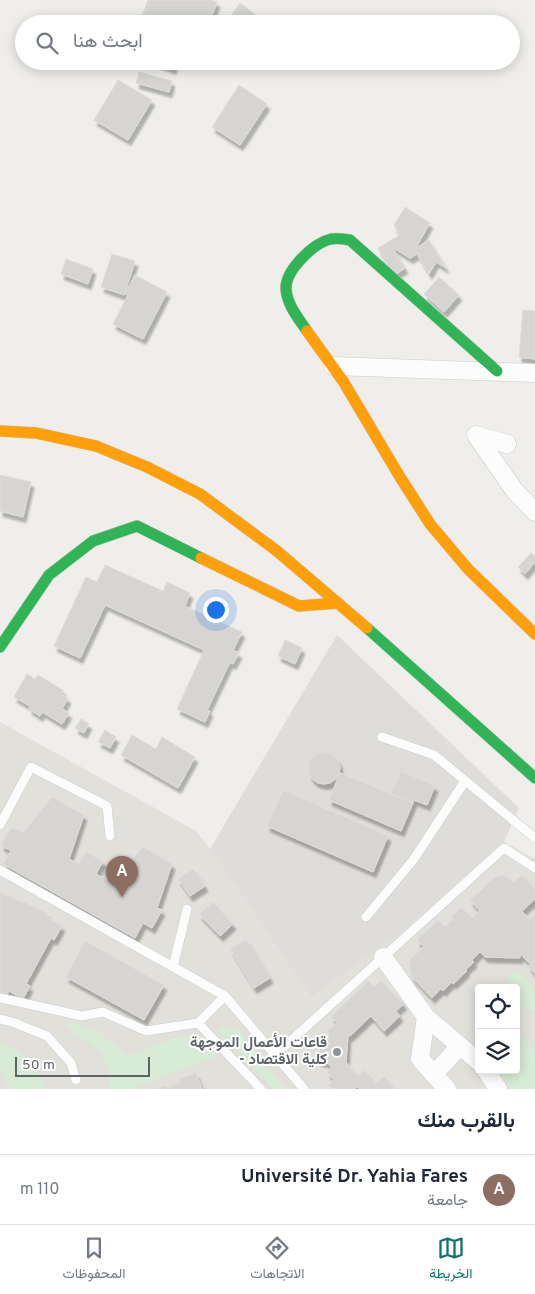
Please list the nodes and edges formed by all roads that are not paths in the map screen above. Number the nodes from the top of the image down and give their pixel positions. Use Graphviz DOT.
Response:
graph roads {
  1 [pos="333,366"];
  2 [pos="497,371"];
  3 [pos="535,373"];
  4 [pos="0,431"];
  5 [pos="507,444"];
  6 [pos="535,512"];
  7 [pos="338,603"];
  8 [pos="535,634"];
  9 [pos="0,646"];
  10 [pos="382,737"];
  11 [pos="535,778"];
  12 [pos="465,780"];
  13 [pos="0,825"];
  14 [pos="110,836"];
  15 [pos="535,838"];
  16 [pos="535,868"];
  17 [pos="0,870"];
  18 [pos="187,909"];
  19 [pos="366,917"];
  20 [pos="383,957"];
  21 [pos="173,967"];
  22 [pos="225,996"];
  23 [pos="0,998"];
  24 [pos="426,1016"];
  25 [pos="0,1019"];
  26 [pos="198,1022"];
  27 [pos="460,1046"];
  28 [pos="275,1054"];
  29 [pos="475,1059"];
  30 [pos="434,1074"];
  31 [pos="489,1074"];
  32 [pos="76,1080"];
  33 [pos="261,1089"];
  34 [pos="304,1089"];
  35 [pos="447,1089"];
  36 [pos="498,1089"];
  1 -- 2 [label="street"];
  1 -- 2 [label="street"];
  1 -- 8 [label="street"];
  2 -- 3 [label="street"];
  4 -- 7 [label="street"];
  5 -- 6 [label="street"];
  7 -- 9 [label="street"];
  7 -- 11 [label="street"];
  10 -- 12 [label="lane"];
  12 -- 15 [label="lane"];
  12 -- 19 [label="lane"];
  13 -- 14 [label="lane"];
  16 -- 20 [label="lane"];
  17 -- 21 [label="lane"];
  18 -- 21 [label="lane"];
  20 -- 24 [label="street"];
  20 -- 28 [label="lane"];
  21 -- 22 [label="lane"];
  22 -- 26 [label="lane"];
  22 -- 28 [label="lane"];
  23 -- 26 [label="lane"];
  24 -- 27 [label="street"];
  24 -- 30 [label="street"];
  25 -- 32 [label="lane"];
  26 -- 33 [label="lane"];
  27 -- 29 [label="street"];
  27 -- 30 [label="street"];
  28 -- 34 [label="lane"];
  30 -- 35 [label="street"];
  31 -- 36 [label="street"];
}
